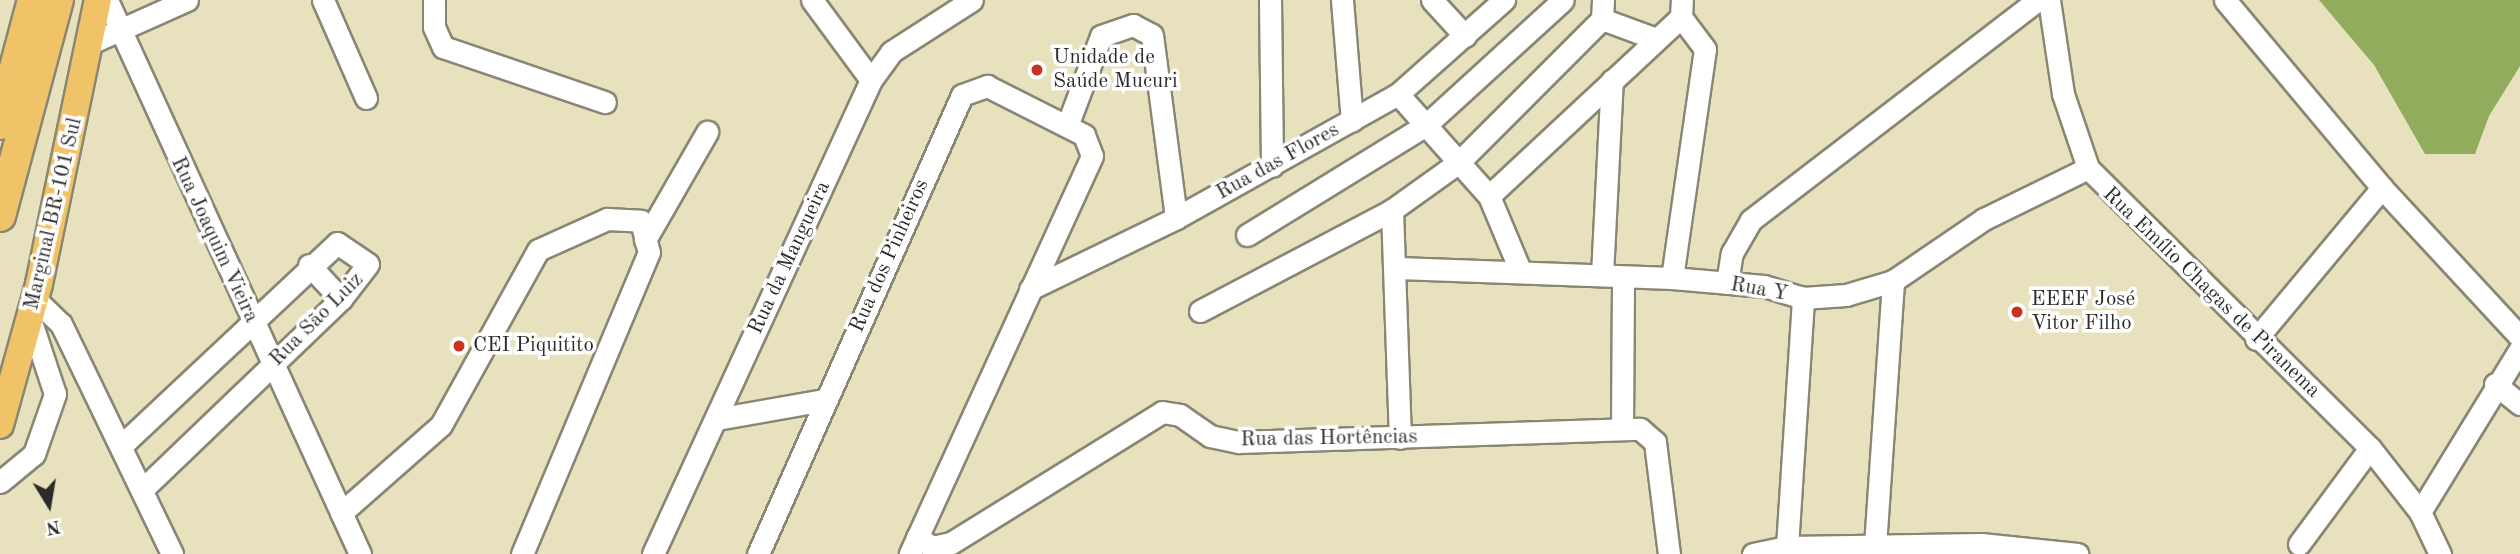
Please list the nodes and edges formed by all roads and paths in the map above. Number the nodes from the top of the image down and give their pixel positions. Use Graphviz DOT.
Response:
graph roads {
  1 [pos="33,0"];
  2 [pos="58,0"];
  3 [pos="98,0"];
  4 [pos="107,0"];
  5 [pos="187,0"];
  6 [pos="323,0"];
  7 [pos="434,0"];
  8 [pos="812,0"];
  9 [pos="972,0"];
  10 [pos="1270,0"];
  11 [pos="1342,0"];
  12 [pos="1503,0"];
  13 [pos="1563,0"];
  14 [pos="2038,0"];
  15 [pos="2049,0"];
  16 [pos="2225,0"];
  17 [pos="1438,2"];
  18 [pos="1682,8"];
  19 [pos="1602,10"];
  20 [pos="122,27"];
  21 [pos="1465,36"];
  22 [pos="1656,39"];
  23 [pos="93,41"];
  24 [pos="18,58"];
  25 [pos="871,80"];
  26 [pos="1612,80"];
  27 [pos="1398,94"];
  28 [pos="0,97"];
  29 [pos="366,98"];
  30 [pos="605,102"];
  31 [pos="1352,121"];
  32 [pos="0,124"];
  33 [pos="1426,125"];
  34 [pos="1067,126"];
  35 [pos="707,132"];
  36 [pos="1459,162"];
  37 [pos="1272,166"];
  38 [pos="2088,168"];
  39 [pos="2382,188"];
  40 [pos="1489,196"];
  41 [pos="1392,210"];
  42 [pos="0,216"];
  43 [pos="1175,218"];
  44 [pos="643,230"];
  45 [pos="1247,235"];
  46 [pos="309,265"];
  47 [pos="1398,268"];
  48 [pos="1520,270"];
  49 [pos="1613,276"];
  50 [pos="1672,278"];
  51 [pos="1893,281"];
  52 [pos="1727,283"];
  53 [pos="1030,289"];
  54 [pos="1802,298"];
  55 [pos="341,299"];
  56 [pos="32,309"];
  57 [pos="1200,311"];
  58 [pos="252,322"];
  59 [pos="2520,337"];
  60 [pos="2256,339"];
  61 [pos="2520,349"];
  62 [pos="272,366"];
  63 [pos="2495,384"];
  64 [pos="824,400"];
  65 [pos="2520,404"];
  66 [pos="716,419"];
  67 [pos="0,425"];
  68 [pos="1622,428"];
  69 [pos="1399,438"];
  70 [pos="122,445"];
  71 [pos="2370,448"];
  72 [pos="0,482"];
  73 [pos="142,490"];
  74 [pos="2420,512"];
  75 [pos="341,513"];
  76 [pos="2299,544"];
  77 [pos="913,546"];
  78 [pos="1875,546"];
  79 [pos="1787,547"];
  80 [pos="2071,551"];
  81 [pos="172,554"];
  82 [pos="360,554"];
  83 [pos="522,554"];
  84 [pos="653,554"];
  85 [pos="758,554"];
  86 [pos="1669,554"];
  87 [pos="1753,554"];
  88 [pos="2440,554"];
  1 -- 24 [label="highway"];
  2 -- 42 [label="highway"];
  3 -- 23 [label="main road, Marginal BR-101 Sul"];
  4 -- 20 [label="street, Rua Joaquim Vieira"];
  5 -- 20 [label="street"];
  6 -- 29 [label="street"];
  7 -- 30 [label="street"];
  8 -- 25 [label="street"];
  9 -- 25 [label="street, Rua da Mangueira"];
  10 -- 37 [label="street"];
  11 -- 31 [label="street"];
  12 -- 21 [label="street, Rua das Flores"];
  13 -- 33 [label="street"];
  14 -- 52 [label="street"];
  15 -- 38 [label="street, Rua Emílio Chagas de Piranema"];
  16 -- 39 [label="street"];
  17 -- 21 [label="street"];
  18 -- 22 [label="street"];
  18 -- 50 [label="street"];
  19 -- 22 [label="street"];
  19 -- 36 [label="street"];
  20 -- 23 [label="street"];
  20 -- 58 [label="street, Rua Joaquim Vieira"];
  21 -- 27 [label="street, Rua das Flores"];
  22 -- 26 [label="street"];
  23 -- 56 [label="main road, Marginal BR-101 Sul"];
  24 -- 28 [label="highway"];
  24 -- 32 [label="highway"];
  25 -- 66 [label="street, Rua da Mangueira"];
  26 -- 40 [label="street"];
  26 -- 49 [label="street"];
  27 -- 31 [label="street, Rua das Flores"];
  27 -- 33 [label="street"];
  31 -- 37 [label="street, Rua das Flores"];
  33 -- 36 [label="street"];
  33 -- 45 [label="street"];
  34 -- 43 [label="street"];
  34 -- 53 [label="street, Rua dos Pinheiros"];
  34 -- 64 [label="street, Rua dos Pinheiros"];
  35 -- 44 [label="street"];
  36 -- 40 [label="street"];
  36 -- 41 [label="street"];
  37 -- 43 [label="street, Rua das Flores"];
  38 -- 51 [label="street, Rua Y"];
  38 -- 60 [label="street, Rua Emílio Chagas de Piranema"];
  39 -- 59 [label="street"];
  39 -- 60 [label="street"];
  40 -- 48 [label="street"];
  41 -- 47 [label="street"];
  41 -- 57 [label="street"];
  43 -- 53 [label="street, Rua das Flores"];
  44 -- 75 [label="street"];
  44 -- 83 [label="street"];
  46 -- 55 [label="street"];
  46 -- 55 [label="street, Rua São Luiz"];
  46 -- 58 [label="street, Rua São Luiz"];
  47 -- 48 [label="street, Rua Y"];
  47 -- 69 [label="street"];
  48 -- 49 [label="street, Rua Y"];
  49 -- 50 [label="street, Rua Y"];
  49 -- 68 [label="street"];
  50 -- 52 [label="street, Rua Y"];
  51 -- 54 [label="street, Rua Y"];
  51 -- 78 [label="street"];
  52 -- 54 [label="street, Rua Y"];
  53 -- 77 [label="street"];
  54 -- 79 [label="street"];
  55 -- 62 [label="street, Rua São Luiz"];
  56 -- 67 [label="main road, Marginal BR-101 Sul"];
  56 -- 70 [label="street"];
  56 -- 72 [label="street"];
  58 -- 62 [label="street, Rua Joaquim Vieira"];
  58 -- 70 [label="street, Rua São Luiz"];
  60 -- 71 [label="street, Rua Emílio Chagas de Piranema"];
  61 -- 63 [label="street"];
  62 -- 73 [label="street, Rua São Luiz"];
  62 -- 75 [label="street, Rua Joaquim Vieira"];
  63 -- 65 [label="street"];
  63 -- 74 [label="street"];
  64 -- 66 [label="street"];
  64 -- 85 [label="street, Rua dos Pinheiros"];
  66 -- 84 [label="street, Rua da Mangueira"];
  68 -- 69 [label="street, Rua das Hortências"];
  68 -- 86 [label="street"];
  69 -- 77 [label="street, Rua das Hortências"];
  70 -- 73 [label="street"];
  71 -- 74 [label="street, Rua Emílio Chagas de Piranema"];
  71 -- 76 [label="street"];
  73 -- 81 [label="street"];
  74 -- 88 [label="street, Rua Emílio Chagas de Piranema"];
  75 -- 82 [label="street, Rua Joaquim Vieira"];
  78 -- 79 [label="street"];
  78 -- 80 [label="street"];
  79 -- 87 [label="street"];
}
